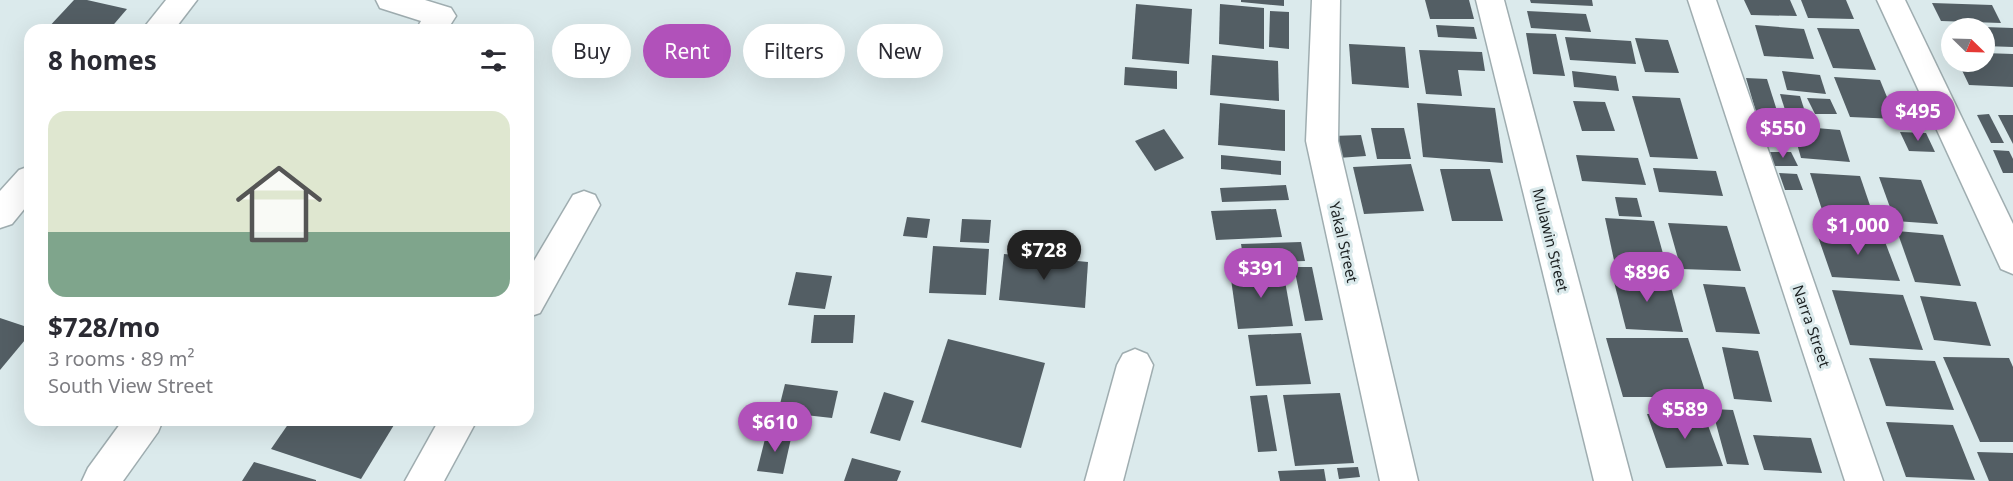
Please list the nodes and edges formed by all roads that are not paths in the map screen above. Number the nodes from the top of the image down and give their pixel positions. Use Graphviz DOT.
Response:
graph roads {
  1 [pos="183,0"];
  2 [pos="390,0"];
  3 [pos="1326,0"];
  4 [pos="1490,0"];
  5 [pos="1702,0"];
  6 [pos="1891,0"];
  7 [pos="436,23"];
  8 [pos="162,24"];
  9 [pos="24,186"];
  10 [pos="585,205"];
  11 [pos="0,214"];
  12 [pos="2013,259"];
  13 [pos="534,292"];
  14 [pos="1135,364"];
  15 [pos="141,426"];
  16 [pos="456,426"];
  17 [pos="101,481"];
  18 [pos="424,481"];
  19 [pos="1104,481"];
  20 [pos="1399,481"];
  21 [pos="1613,481"];
  22 [pos="1864,481"];
  1 -- 8 [label="street"];
  2 -- 7 [label="street"];
  3 -- 20 [label="street, Yakal Street"];
  4 -- 21 [label="street, Mulawin Street"];
  5 -- 22 [label="street, Narra Street"];
  6 -- 12 [label="street"];
  9 -- 11 [label="street"];
  10 -- 13 [label="street"];
  14 -- 19 [label="street"];
  15 -- 17 [label="street"];
  16 -- 18 [label="street"];
}
